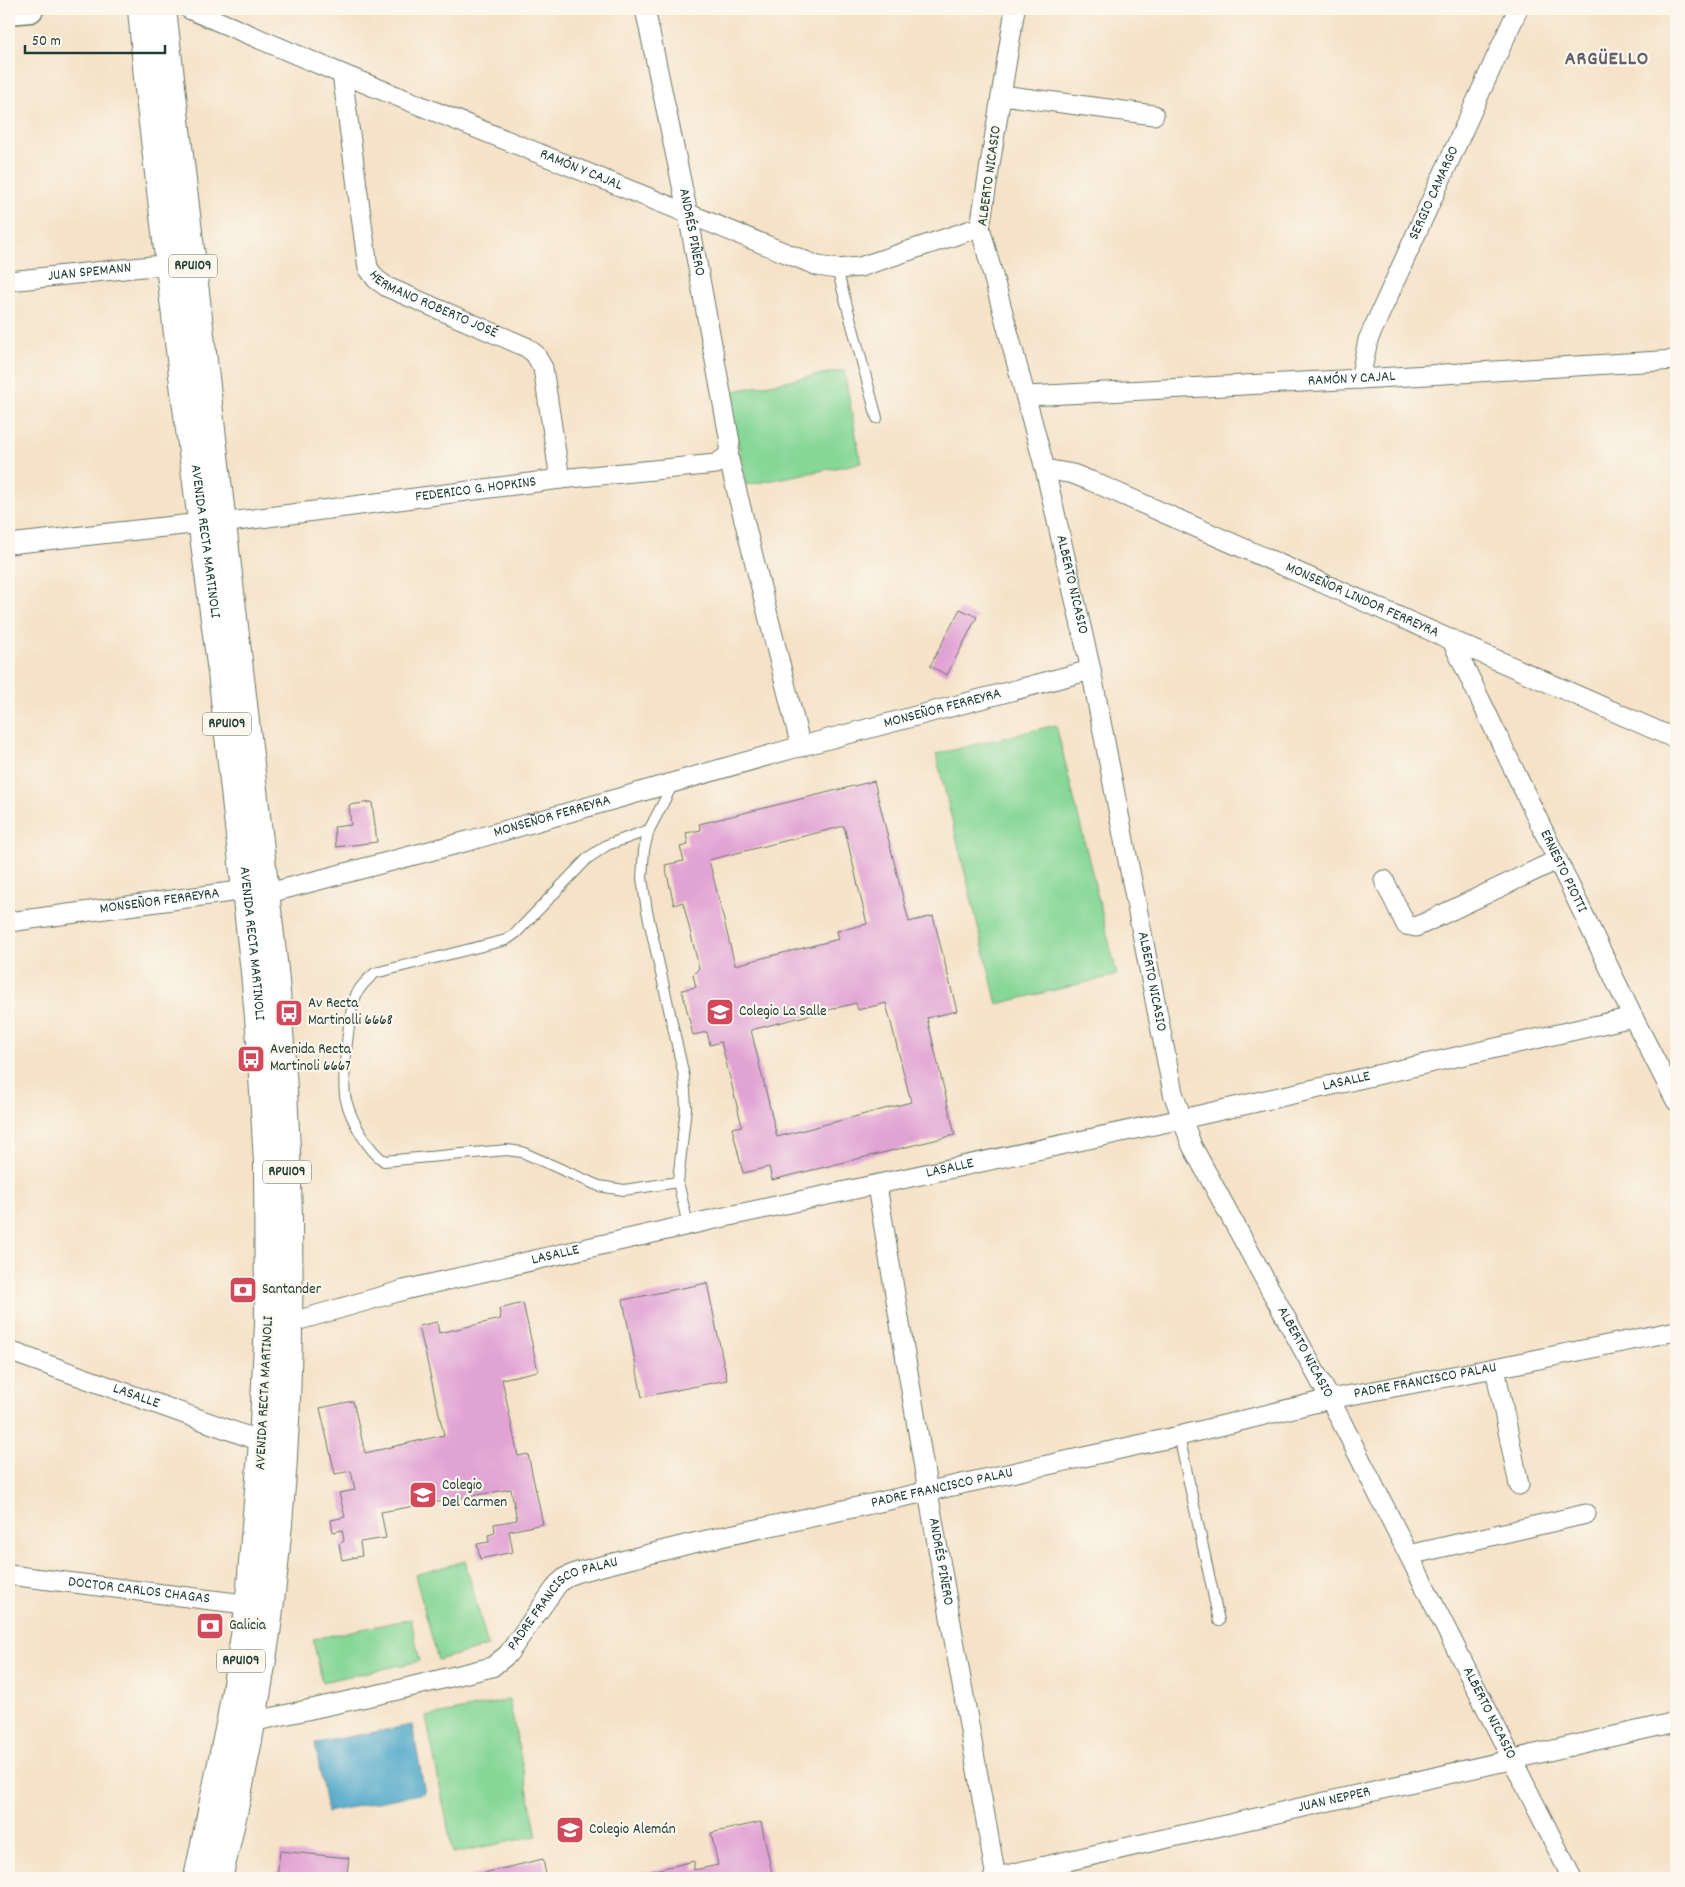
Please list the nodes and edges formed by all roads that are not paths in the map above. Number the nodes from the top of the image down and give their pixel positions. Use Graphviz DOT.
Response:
graph roads {
  1 [pos="30,9"];
  2 [pos="142,9"];
  3 [pos="162,9"];
  4 [pos="189,9"];
  5 [pos="645,9"];
  6 [pos="1015,9"];
  7 [pos="1518,9"];
  8 [pos="9,11"];
  9 [pos="342,74"];
  10 [pos="1002,95"];
  11 [pos="1154,115"];
  12 [pos="688,214"];
  13 [pos="980,226"];
  14 [pos="171,264"];
  15 [pos="838,269"];
  16 [pos="9,281"];
  17 [pos="1676,360"];
  18 [pos="1360,379"];
  19 [pos="1027,396"];
  20 [pos="876,418"];
  21 [pos="728,456"];
  22 [pos="1045,469"];
  23 [pos="560,479"];
  24 [pos="212,523"];
  25 [pos="9,544"];
  26 [pos="1451,639"];
  27 [pos="1091,670"];
  28 [pos="1676,739"];
  29 [pos="801,746"];
  30 [pos="675,782"];
  31 [pos="649,830"];
  32 [pos="1557,860"];
  33 [pos="1384,880"];
  34 [pos="256,892"];
  35 [pos="9,922"];
  36 [pos="1633,1017"];
  37 [pos="1676,1101"];
  38 [pos="1182,1119"];
  39 [pos="678,1182"];
  40 [pos="877,1186"];
  41 [pos="688,1225"];
  42 [pos="279,1324"];
  43 [pos="1676,1331"];
  44 [pos="9,1351"];
  45 [pos="1495,1368"];
  46 [pos="1330,1399"];
  47 [pos="1179,1436"];
  48 [pos="263,1442"];
  49 [pos="1519,1485"];
  50 [pos="928,1492"];
  51 [pos="1586,1514"];
  52 [pos="1409,1555"];
  53 [pos="9,1575"];
  54 [pos="259,1606"];
  55 [pos="1219,1621"];
  56 [pos="252,1722"];
  57 [pos="1676,1722"];
  58 [pos="1512,1760"];
  59 [pos="198,1878"];
  60 [pos="218,1878"];
  61 [pos="995,1878"];
  62 [pos="1572,1878"];
  1 -- 8 [label="main road"];
  2 -- 14 [label="main road, AVENIDA RECTA MARTINOLI / RPU109"];
  3 -- 24 [label="main road, AVENIDA RECTA MARTINOLI / RPU109"];
  4 -- 9 [label="street, RAMÓN Y CAJAL"];
  5 -- 12 [label="street, ANDRÉS PIÑERO"];
  6 -- 10 [label="street, ALBERTO NICASIO"];
  7 -- 18 [label="street, SERGIO CAMARGO"];
  9 -- 12 [label="street, RAMÓN Y CAJAL"];
  9 -- 23 [label="street, HERMANO ROBERTO JOSÉ"];
  10 -- 11 [label="street"];
  10 -- 13 [label="street, ALBERTO NICASIO"];
  12 -- 15 [label="street, RAMÓN Y CAJAL"];
  12 -- 21 [label="street, ANDRÉS PIÑERO"];
  13 -- 15 [label="street, RAMÓN Y CAJAL"];
  13 -- 19 [label="street, ALBERTO NICASIO"];
  14 -- 16 [label="street, JUAN SPEMANN"];
  14 -- 24 [label="main road, AVENIDA RECTA MARTINOLI / RPU109"];
  15 -- 20 [label="lane"];
  17 -- 18 [label="street, RAMÓN Y CAJAL"];
  18 -- 19 [label="street, RAMÓN Y CAJAL"];
  19 -- 22 [label="street, ALBERTO NICASIO"];
  21 -- 23 [label="street, FEDERICO G. HOPKINS"];
  21 -- 29 [label="street, ANDRÉS PIÑERO"];
  22 -- 26 [label="street, MONSEÑOR LINDOR FERREYRA"];
  22 -- 27 [label="street, ALBERTO NICASIO"];
  23 -- 24 [label="street, FEDERICO G. HOPKINS"];
  24 -- 25 [label="street, FEDERICO G. HOPKINS"];
  24 -- 34 [label="main road, AVENIDA RECTA MARTINOLI / RPU109"];
  26 -- 28 [label="street, MONSEÑOR LINDOR FERREYRA"];
  26 -- 32 [label="street, ERNESTO PIOTTI"];
  27 -- 29 [label="street, MONSEÑOR FERREYRA"];
  27 -- 38 [label="street, ALBERTO NICASIO"];
  29 -- 30 [label="street, MONSEÑOR FERREYRA"];
  30 -- 31 [label="lane"];
  30 -- 34 [label="street, MONSEÑOR FERREYRA"];
  31 -- 39 [label="lane"];
  31 -- 39 [label="lane"];
  32 -- 33 [label="street"];
  32 -- 36 [label="street, ERNESTO PIOTTI"];
  34 -- 35 [label="street, MONSEÑOR FERREYRA"];
  34 -- 42 [label="main road, AVENIDA RECTA MARTINOLI / RPU109"];
  36 -- 37 [label="street, ERNESTO PIOTTI"];
  36 -- 38 [label="street, LASALLE"];
  38 -- 40 [label="street, LASALLE"];
  38 -- 46 [label="street, ALBERTO NICASIO"];
  39 -- 41 [label="lane"];
  40 -- 41 [label="street, LASALLE"];
  40 -- 50 [label="street, ANDRÉS PIÑERO"];
  41 -- 42 [label="street, LASALLE"];
  42 -- 48 [label="main road, AVENIDA RECTA MARTINOLI / RPU109"];
  42 -- 54 [label="main road, AVENIDA RECTA MARTINOLI / RPU109"];
  43 -- 45 [label="street, PADRE FRANCISCO PALAU"];
  44 -- 48 [label="street, LASALLE"];
  45 -- 46 [label="street, PADRE FRANCISCO PALAU"];
  45 -- 49 [label="street"];
  46 -- 47 [label="street, PADRE FRANCISCO PALAU"];
  46 -- 52 [label="street, ALBERTO NICASIO"];
  47 -- 50 [label="street, PADRE FRANCISCO PALAU"];
  47 -- 55 [label="lane"];
  48 -- 54 [label="main road, AVENIDA RECTA MARTINOLI / RPU109"];
  50 -- 56 [label="street, PADRE FRANCISCO PALAU"];
  50 -- 61 [label="street, ANDRÉS PIÑERO"];
  51 -- 52 [label="street"];
  52 -- 58 [label="street, ALBERTO NICASIO"];
  53 -- 54 [label="street, DOCTOR CARLOS CHAGAS"];
  54 -- 56 [label="main road, AVENIDA RECTA MARTINOLI / RPU109"];
  54 -- 59 [label="main road, AVENIDA RECTA MARTINOLI / RPU109"];
  56 -- 60 [label="main road, AVENIDA RECTA MARTINOLI / RPU109"];
  57 -- 58 [label="street, JUAN NEPPER"];
  58 -- 61 [label="street, JUAN NEPPER"];
  58 -- 62 [label="street, ALBERTO NICASIO"];
}
